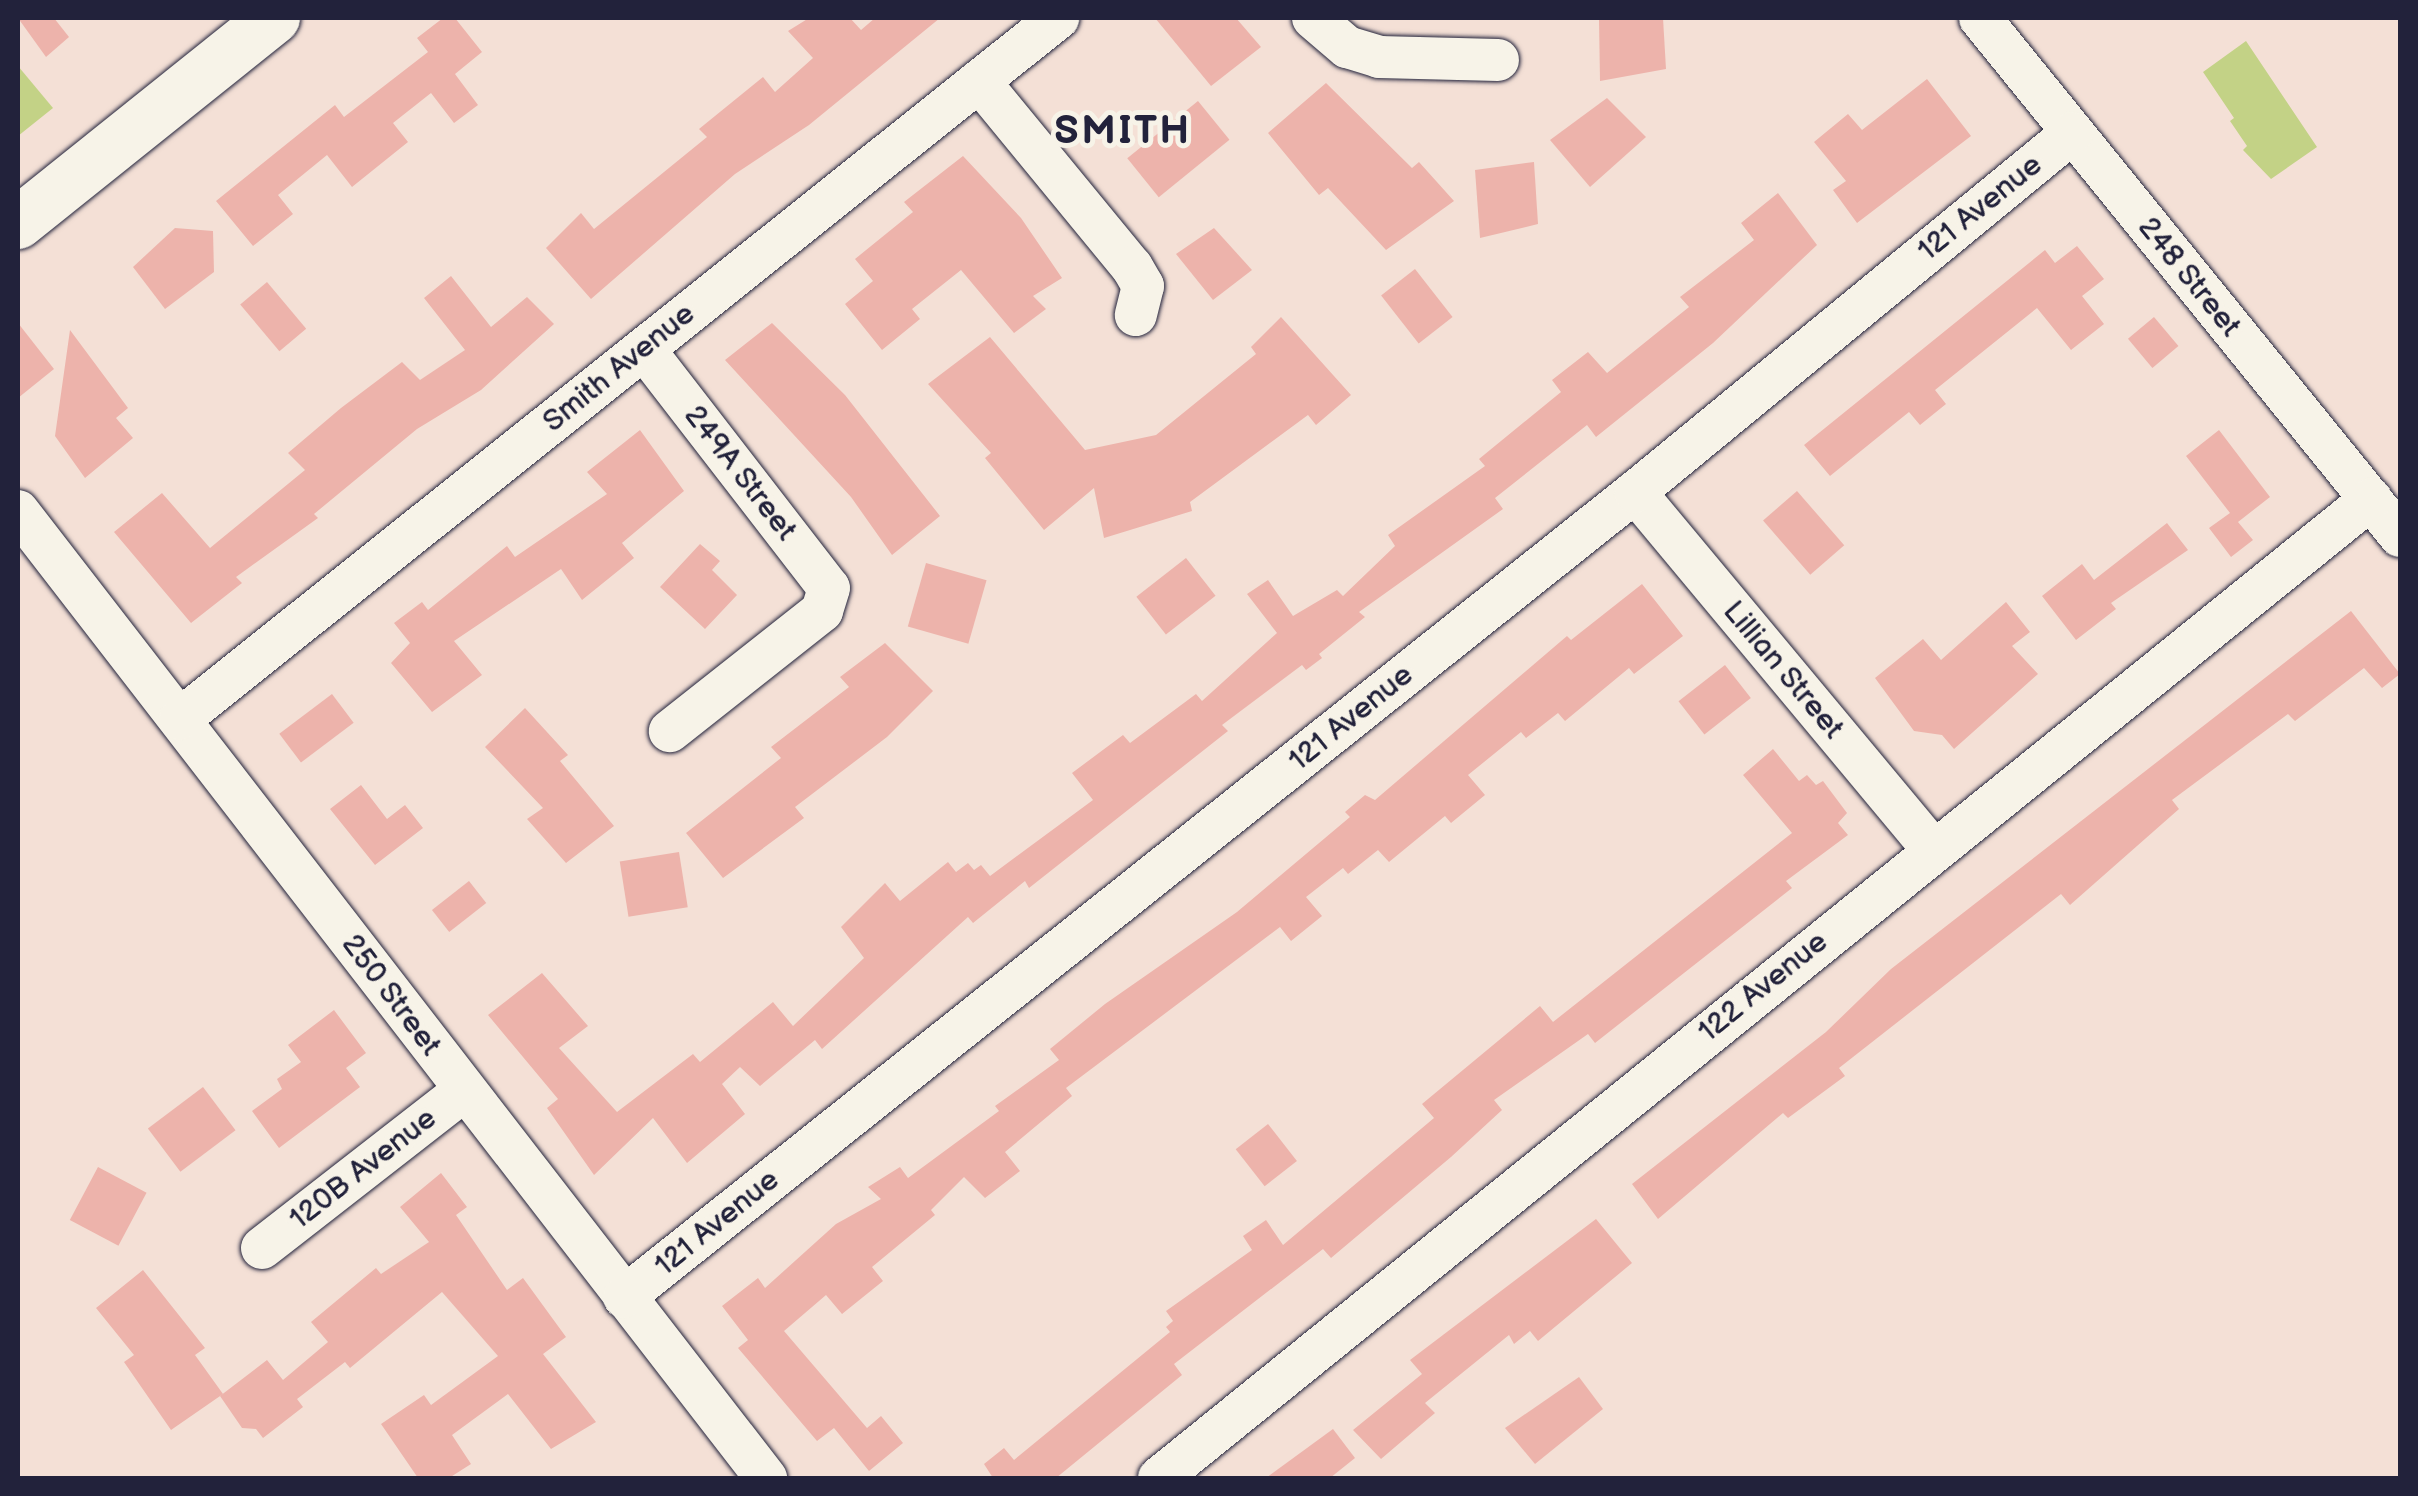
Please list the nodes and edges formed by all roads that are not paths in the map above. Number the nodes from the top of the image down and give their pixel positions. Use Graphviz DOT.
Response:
graph roads {
  1 [pos="274,18"];
  2 [pos="1058,18"];
  3 [pos="1313,18"];
  4 [pos="1980,18"];
  5 [pos="1498,60"];
  6 [pos="979,81"];
  7 [pos="2072,133"];
  8 [pos="18,222"];
  9 [pos="1136,315"];
  10 [pos="644,349"];
  11 [pos="1635,492"];
  12 [pos="2371,500"];
  13 [pos="18,511"];
  14 [pos="2400,536"];
  15 [pos="180,719"];
  16 [pos="670,732"];
  17 [pos="1932,849"];
  18 [pos="464,1091"];
  19 [pos="262,1248"];
  20 [pos="624,1297"];
  21 [pos="766,1478"];
  22 [pos="1159,1478"];
  1 -- 8 [label="main road"];
  2 -- 6 [label="street, Smith Avenue"];
  3 -- 5 [label="street"];
  4 -- 7 [label="street, 248 Street"];
  6 -- 9 [label="street"];
  6 -- 10 [label="street, Smith Avenue"];
  7 -- 11 [label="street, 121 Avenue"];
  7 -- 12 [label="street, 248 Street"];
  10 -- 15 [label="street, Smith Avenue"];
  10 -- 16 [label="street, 249A Street"];
  11 -- 17 [label="street, Lillian Street"];
  11 -- 20 [label="street, 121 Avenue"];
  12 -- 14 [label="street, 248 Street"];
  12 -- 17 [label="street, 122 Avenue"];
  13 -- 15 [label="street, 250 Street"];
  15 -- 18 [label="street, 250 Street"];
  17 -- 22 [label="street, 122 Avenue"];
  18 -- 19 [label="street, 120B Avenue"];
  18 -- 20 [label="street, 250 Street"];
  20 -- 21 [label="street, 250 Street"];
}
